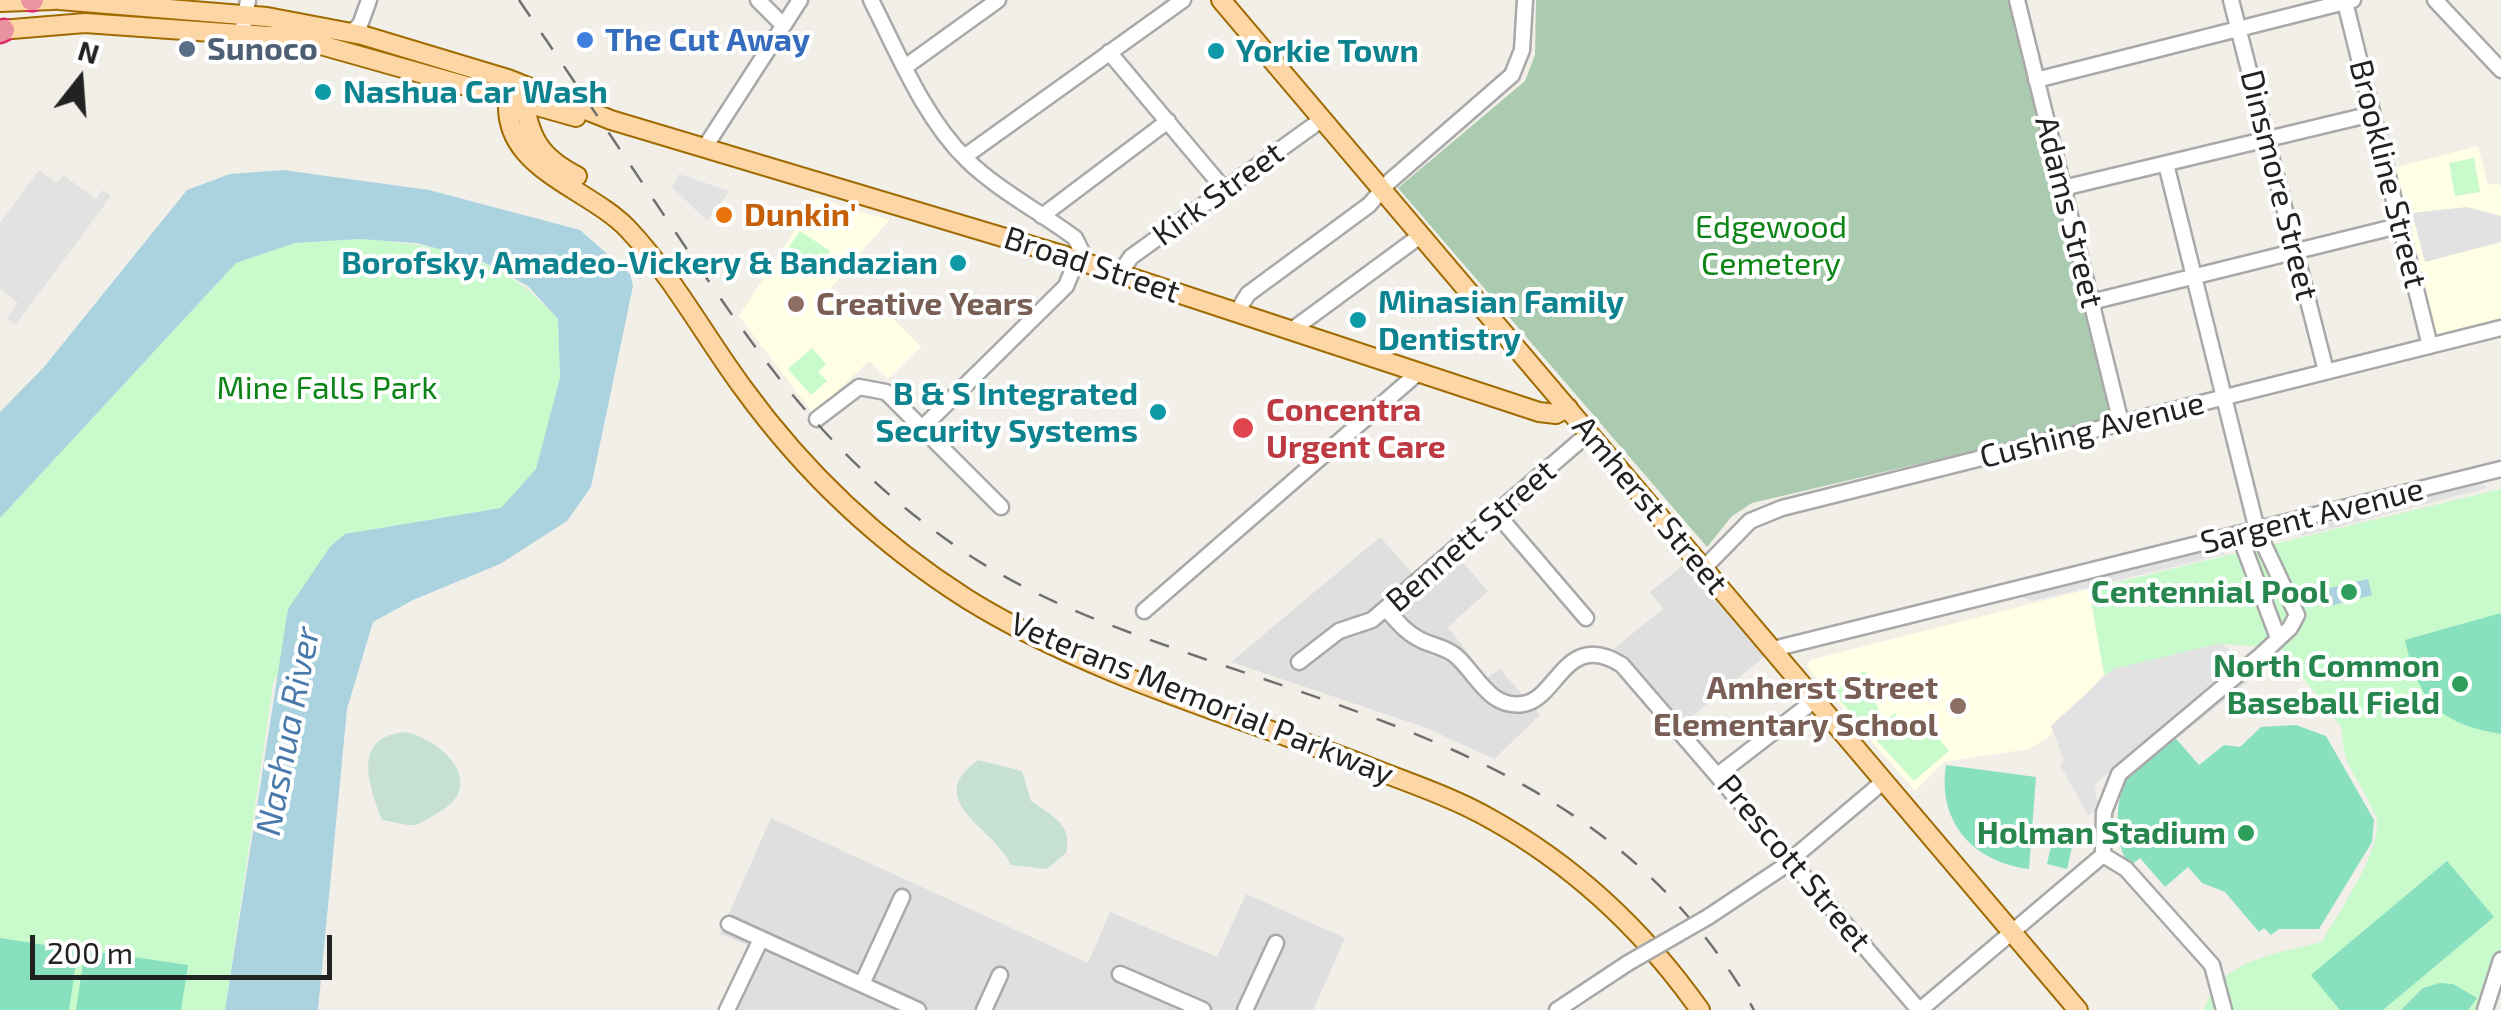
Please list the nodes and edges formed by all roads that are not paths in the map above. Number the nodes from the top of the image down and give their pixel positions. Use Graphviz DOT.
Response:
graph roads {
  1 [pos="32,0"];
  2 [pos="56,0"];
  3 [pos="368,0"];
  4 [pos="758,0"];
  5 [pos="800,0"];
  6 [pos="870,0"];
  7 [pos="998,0"];
  8 [pos="1183,0"];
  9 [pos="1221,0"];
  10 [pos="1525,0"];
  11 [pos="2017,0"];
  12 [pos="2231,0"];
  13 [pos="2435,0"];
  14 [pos="2350,1"];
  15 [pos="0,2"];
  16 [pos="140,3"];
  17 [pos="245,16"];
  18 [pos="783,25"];
  19 [pos="2240,28"];
  20 [pos="1,31"];
  21 [pos="352,32"];
  22 [pos="1109,52"];
  23 [pos="905,67"];
  24 [pos="2501,70"];
  25 [pos="2036,80"];
  26 [pos="518,93"];
  27 [pos="559,113"];
  28 [pos="2372,114"];
  29 [pos="612,120"];
  30 [pos="1168,120"];
  31 [pos="1321,120"];
  32 [pos="2268,139"];
  33 [pos="536,146"];
  34 [pos="705,146"];
  35 [pos="964,156"];
  36 [pos="2166,164"];
  37 [pos="2063,188"];
  38 [pos="1224,189"];
  39 [pos="1382,191"];
  40 [pos="1042,216"];
  41 [pos="2402,226"];
  42 [pos="1420,236"];
  43 [pos="2296,250"];
  44 [pos="1080,260"];
  45 [pos="1120,274"];
  46 [pos="2192,276"];
  47 [pos="2092,302"];
  48 [pos="692,311"];
  49 [pos="1237,312"];
  50 [pos="2501,328"];
  51 [pos="1292,330"];
  52 [pos="2430,346"];
  53 [pos="1419,372"];
  54 [pos="2326,372"];
  55 [pos="2223,397"];
  56 [pos="1568,408"];
  57 [pos="817,419"];
  58 [pos="2121,423"];
  59 [pos="924,426"];
  60 [pos="1590,434"];
  61 [pos="2501,468"];
  62 [pos="1000,507"];
  63 [pos="1497,514"];
  64 [pos="2257,530"];
  65 [pos="2239,534"];
  66 [pos="1704,568"];
  67 [pos="1386,609"];
  68 [pos="1144,610"];
  69 [pos="1586,618"];
  70 [pos="2278,638"];
  71 [pos="1772,649"];
  72 [pos="1299,662"];
  73 [pos="1815,700"];
  74 [pos="1718,774"];
  75 [pos="1884,781"];
  76 [pos="2102,855"];
  77 [pos="1790,860"];
  78 [pos="902,898"];
  79 [pos="729,924"];
  80 [pos="2012,933"];
  81 [pos="761,939"];
  82 [pos="1276,943"];
  83 [pos="2501,960"];
  84 [pos="1120,974"];
  85 [pos="1000,975"];
  86 [pos="862,984"];
  87 [pos="727,1010"];
  88 [pos="918,1010"];
  89 [pos="984,1010"];
  90 [pos="1203,1010"];
  91 [pos="1245,1010"];
  92 [pos="1557,1010"];
  93 [pos="1700,1010"];
  94 [pos="1920,1010"];
  95 [pos="2078,1010"];
  96 [pos="2224,1010"];
  97 [pos="2485,1010"];
  1 -- 2 [label="main road, Broad Street"];
  1 -- 15 [label="main road, Broad Street"];
  2 -- 16 [label="main road, Broad Street"];
  3 -- 21 [label="street"];
  4 -- 18 [label="street"];
  5 -- 18 [label="street"];
  6 -- 23 [label="street"];
  7 -- 23 [label="street"];
  8 -- 22 [label="street"];
  9 -- 31 [label="main road, Amherst Street"];
  10 -- 39 [label="street"];
  11 -- 25 [label="street, Adams Street"];
  12 -- 19 [label="street, Dinsmore Street"];
  13 -- 24 [label="street"];
  14 -- 19 [label="street"];
  14 -- 28 [label="street, Brookline Street"];
  16 -- 17 [label="main road, Broad Street"];
  17 -- 20 [label="main road, Broad Street"];
  17 -- 21 [label="main road, Broad Street"];
  17 -- 26 [label="main road, Broad Street"];
  18 -- 34 [label="street"];
  19 -- 25 [label="street"];
  19 -- 32 [label="street, Dinsmore Street"];
  21 -- 26 [label="main road, Broad Street"];
  22 -- 30 [label="street"];
  22 -- 35 [label="street"];
  23 -- 35 [label="street"];
  25 -- 37 [label="street, Adams Street"];
  26 -- 27 [label="main road, Broad Street"];
  26 -- 29 [label="main road, Broad Street"];
  26 -- 33 [label="main road"];
  26 -- 48 [label="main road, Veterans Memorial Parkway"];
  27 -- 29 [label="main road, Broad Street"];
  27 -- 33 [label="main road"];
  28 -- 32 [label="street"];
  28 -- 41 [label="street, Brookline Street"];
  29 -- 34 [label="main road, Broad Street"];
  30 -- 38 [label="street"];
  30 -- 40 [label="street"];
  31 -- 38 [label="street, Kirk Street"];
  31 -- 39 [label="main road, Amherst Street"];
  32 -- 36 [label="street"];
  32 -- 43 [label="street, Dinsmore Street"];
  33 -- 48 [label="main road, Veterans Memorial Parkway"];
  34 -- 44 [label="main road, Broad Street"];
  35 -- 40 [label="street"];
  36 -- 37 [label="street"];
  36 -- 46 [label="street"];
  37 -- 47 [label="street, Adams Street"];
  38 -- 45 [label="street, Kirk Street"];
  39 -- 42 [label="main road, Amherst Street"];
  39 -- 49 [label="street"];
  40 -- 44 [label="street"];
  41 -- 43 [label="street"];
  41 -- 52 [label="street, Brookline Street"];
  42 -- 51 [label="street"];
  42 -- 56 [label="main road, Amherst Street"];
  43 -- 46 [label="street"];
  43 -- 54 [label="street, Dinsmore Street"];
  44 -- 45 [label="main road, Broad Street"];
  44 -- 59 [label="street"];
  45 -- 49 [label="main road, Broad Street"];
  46 -- 47 [label="street"];
  46 -- 55 [label="street"];
  47 -- 58 [label="street, Adams Street"];
  48 -- 93 [label="main road, Veterans Memorial Parkway"];
  49 -- 51 [label="main road, Broad Street"];
  50 -- 52 [label="street, Cushing Avenue"];
  51 -- 53 [label="main road, Broad Street"];
  52 -- 54 [label="street, Cushing Avenue"];
  53 -- 56 [label="main road, Broad Street"];
  53 -- 68 [label="street"];
  54 -- 55 [label="street, Cushing Avenue"];
  55 -- 58 [label="street, Cushing Avenue"];
  55 -- 64 [label="street"];
  56 -- 60 [label="main road, Amherst Street"];
  57 -- 59 [label="street"];
  58 -- 66 [label="street, Cushing Avenue"];
  59 -- 62 [label="street"];
  60 -- 63 [label="street, Bennett Street"];
  60 -- 66 [label="main road, Amherst Street"];
  61 -- 64 [label="street, Sargent Avenue"];
  63 -- 67 [label="street, Bennett Street"];
  63 -- 69 [label="street"];
  64 -- 65 [label="street, Sargent Avenue"];
  64 -- 70 [label="street"];
  65 -- 70 [label="street"];
  65 -- 71 [label="street, Sargent Avenue"];
  66 -- 71 [label="main road, Amherst Street"];
  67 -- 72 [label="street, Bennett Street"];
  67 -- 74 [label="street, Prescott Street"];
  70 -- 76 [label="street"];
  71 -- 73 [label="main road, Amherst Street"];
  73 -- 74 [label="street"];
  73 -- 75 [label="main road, Amherst Street"];
  74 -- 77 [label="street, Prescott Street"];
  75 -- 77 [label="street"];
  75 -- 80 [label="main road, Amherst Street"];
  76 -- 80 [label="street"];
  76 -- 96 [label="street"];
  77 -- 92 [label="street, bridge"];
  77 -- 94 [label="street, Prescott Street"];
  78 -- 86 [label="street"];
  79 -- 81 [label="street"];
  80 -- 94 [label="street"];
  80 -- 95 [label="main road, Amherst Street"];
  81 -- 86 [label="street"];
  81 -- 87 [label="street"];
  82 -- 91 [label="street"];
  83 -- 97 [label="street"];
  84 -- 90 [label="street"];
  85 -- 89 [label="street"];
  86 -- 88 [label="street"];
}
